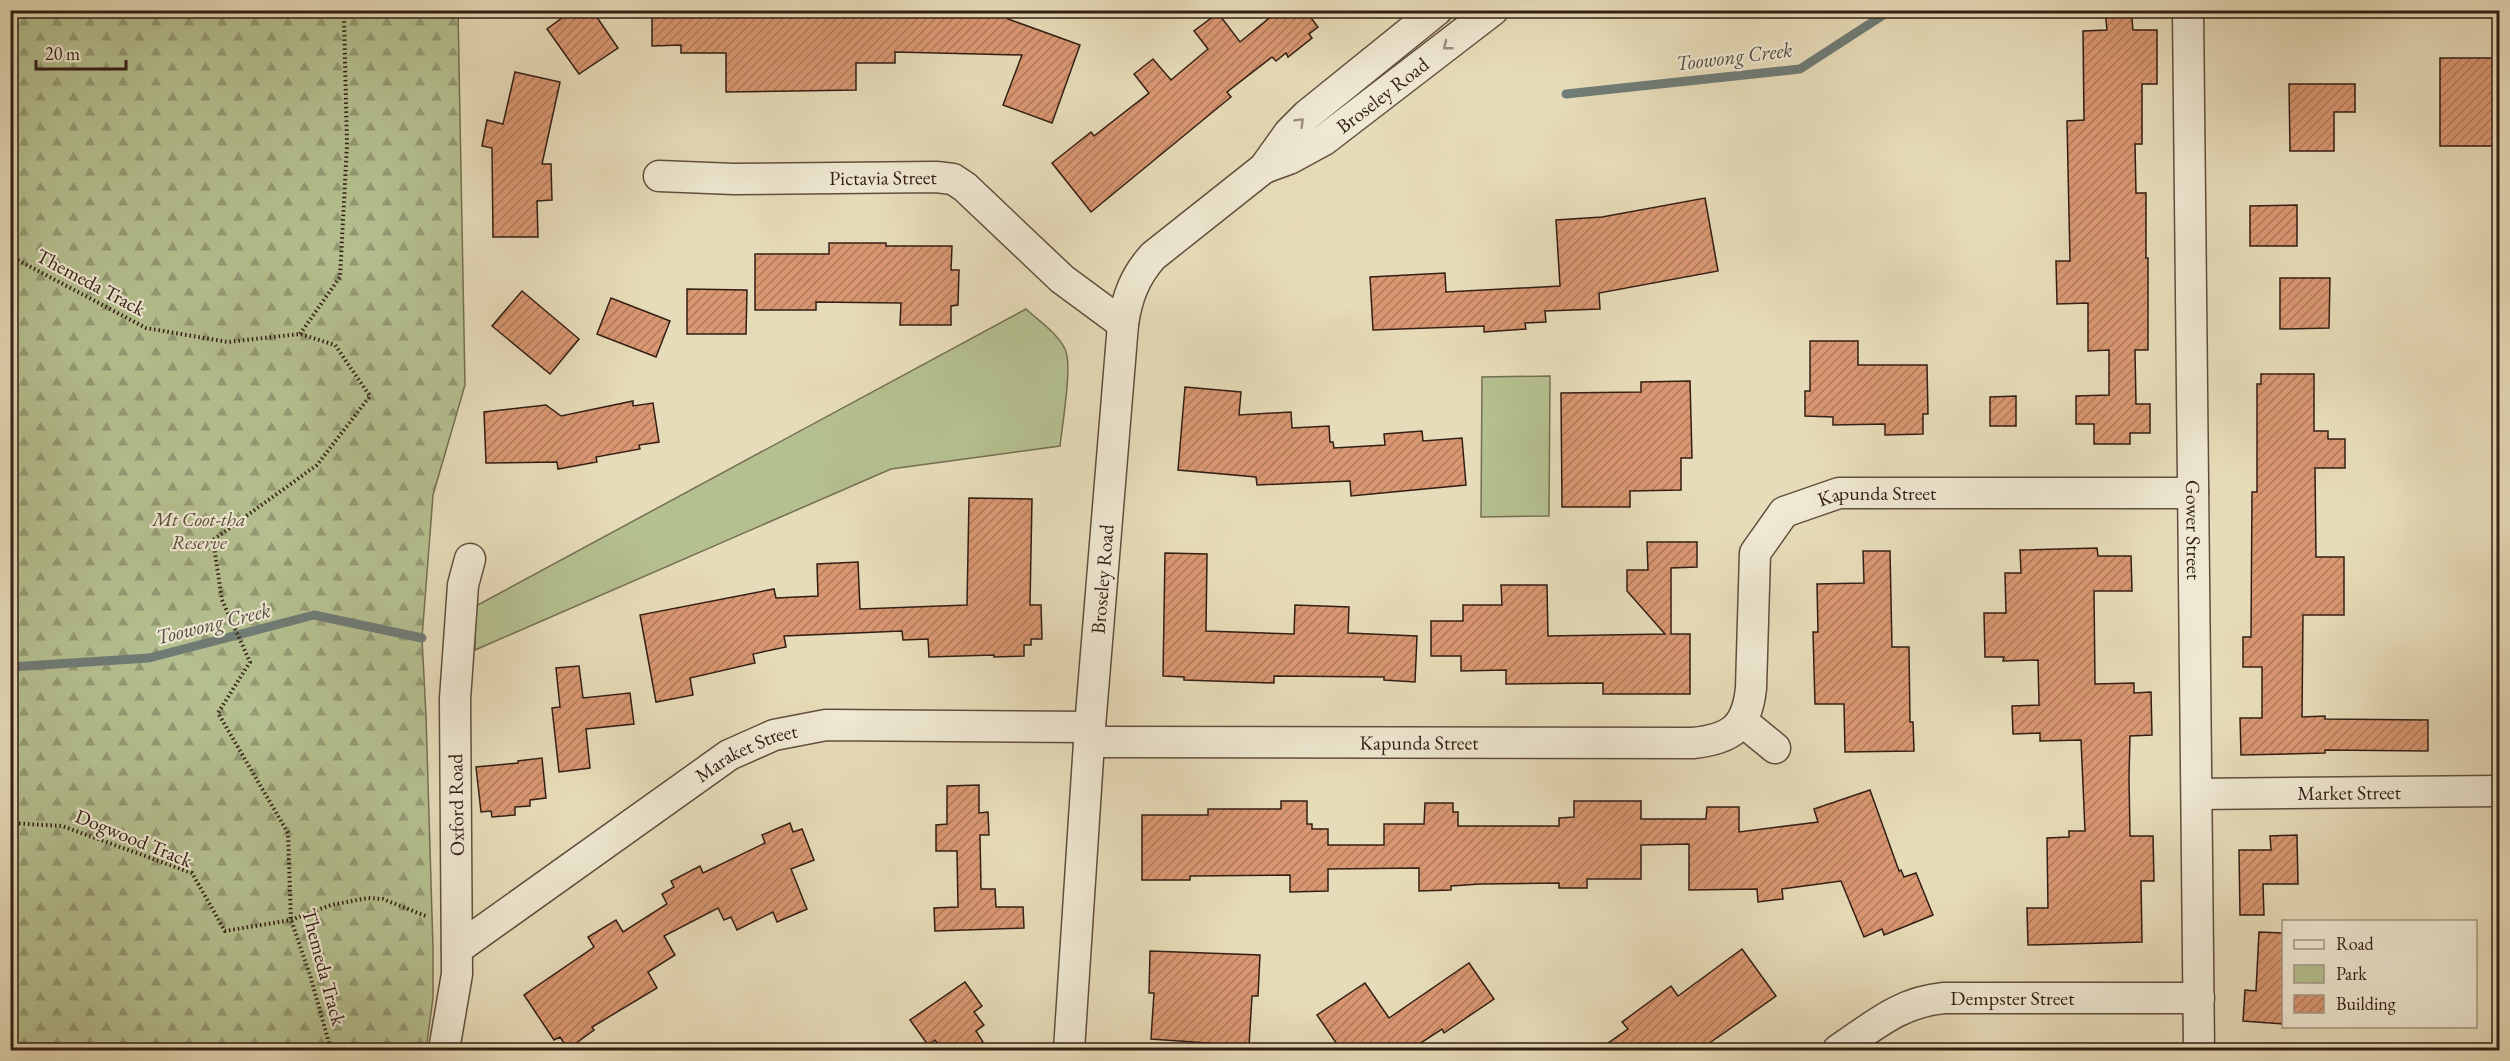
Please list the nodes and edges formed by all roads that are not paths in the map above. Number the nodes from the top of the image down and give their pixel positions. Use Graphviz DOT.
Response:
graph roads {
  1 [pos="1437,10"];
  2 [pos="1493,10"];
  3 [pos="2188,10"];
  4 [pos="1264,168"];
  5 [pos="659,176"];
  6 [pos="1123,324"];
  7 [pos="2193,493"];
  8 [pos="470,559"];
  9 [pos="1742,721"];
  10 [pos="1090,734"];
  11 [pos="1775,748"];
  12 [pos="2499,791"];
  13 [pos="2197,794"];
  14 [pos="457,939"];
  15 [pos="2199,998"];
  16 [pos="444,1050"];
  17 [pos="1069,1050"];
  18 [pos="1838,1050"];
  19 [pos="2199,1050"];
  4 -- 1 [label="street, Broseley Road, one-way"];
  2 -- 4 [label="street, Broseley Road, one-way"];
  3 -- 7 [label="street, Gower Street"];
  4 -- 6 [label="street, Broseley Road"];
  5 -- 6 [label="street, Pictavia Street"];
  6 -- 10 [label="street, Broseley Road"];
  7 -- 9 [label="street, Kapunda Street"];
  7 -- 13 [label="street, Gower Street"];
  8 -- 14 [label="street, Oxford Road"];
  9 -- 10 [label="street, Kapunda Street"];
  9 -- 11 [label="street"];
  10 -- 14 [label="street, Maraket Street"];
  10 -- 17 [label="street, Broseley Road"];
  12 -- 13 [label="street, Market Street"];
  13 -- 15 [label="street, Gower Street"];
  14 -- 16 [label="street, Oxford Road"];
  15 -- 18 [label="street, Dempster Street"];
  15 -- 19 [label="street, Gower Street"];
}
